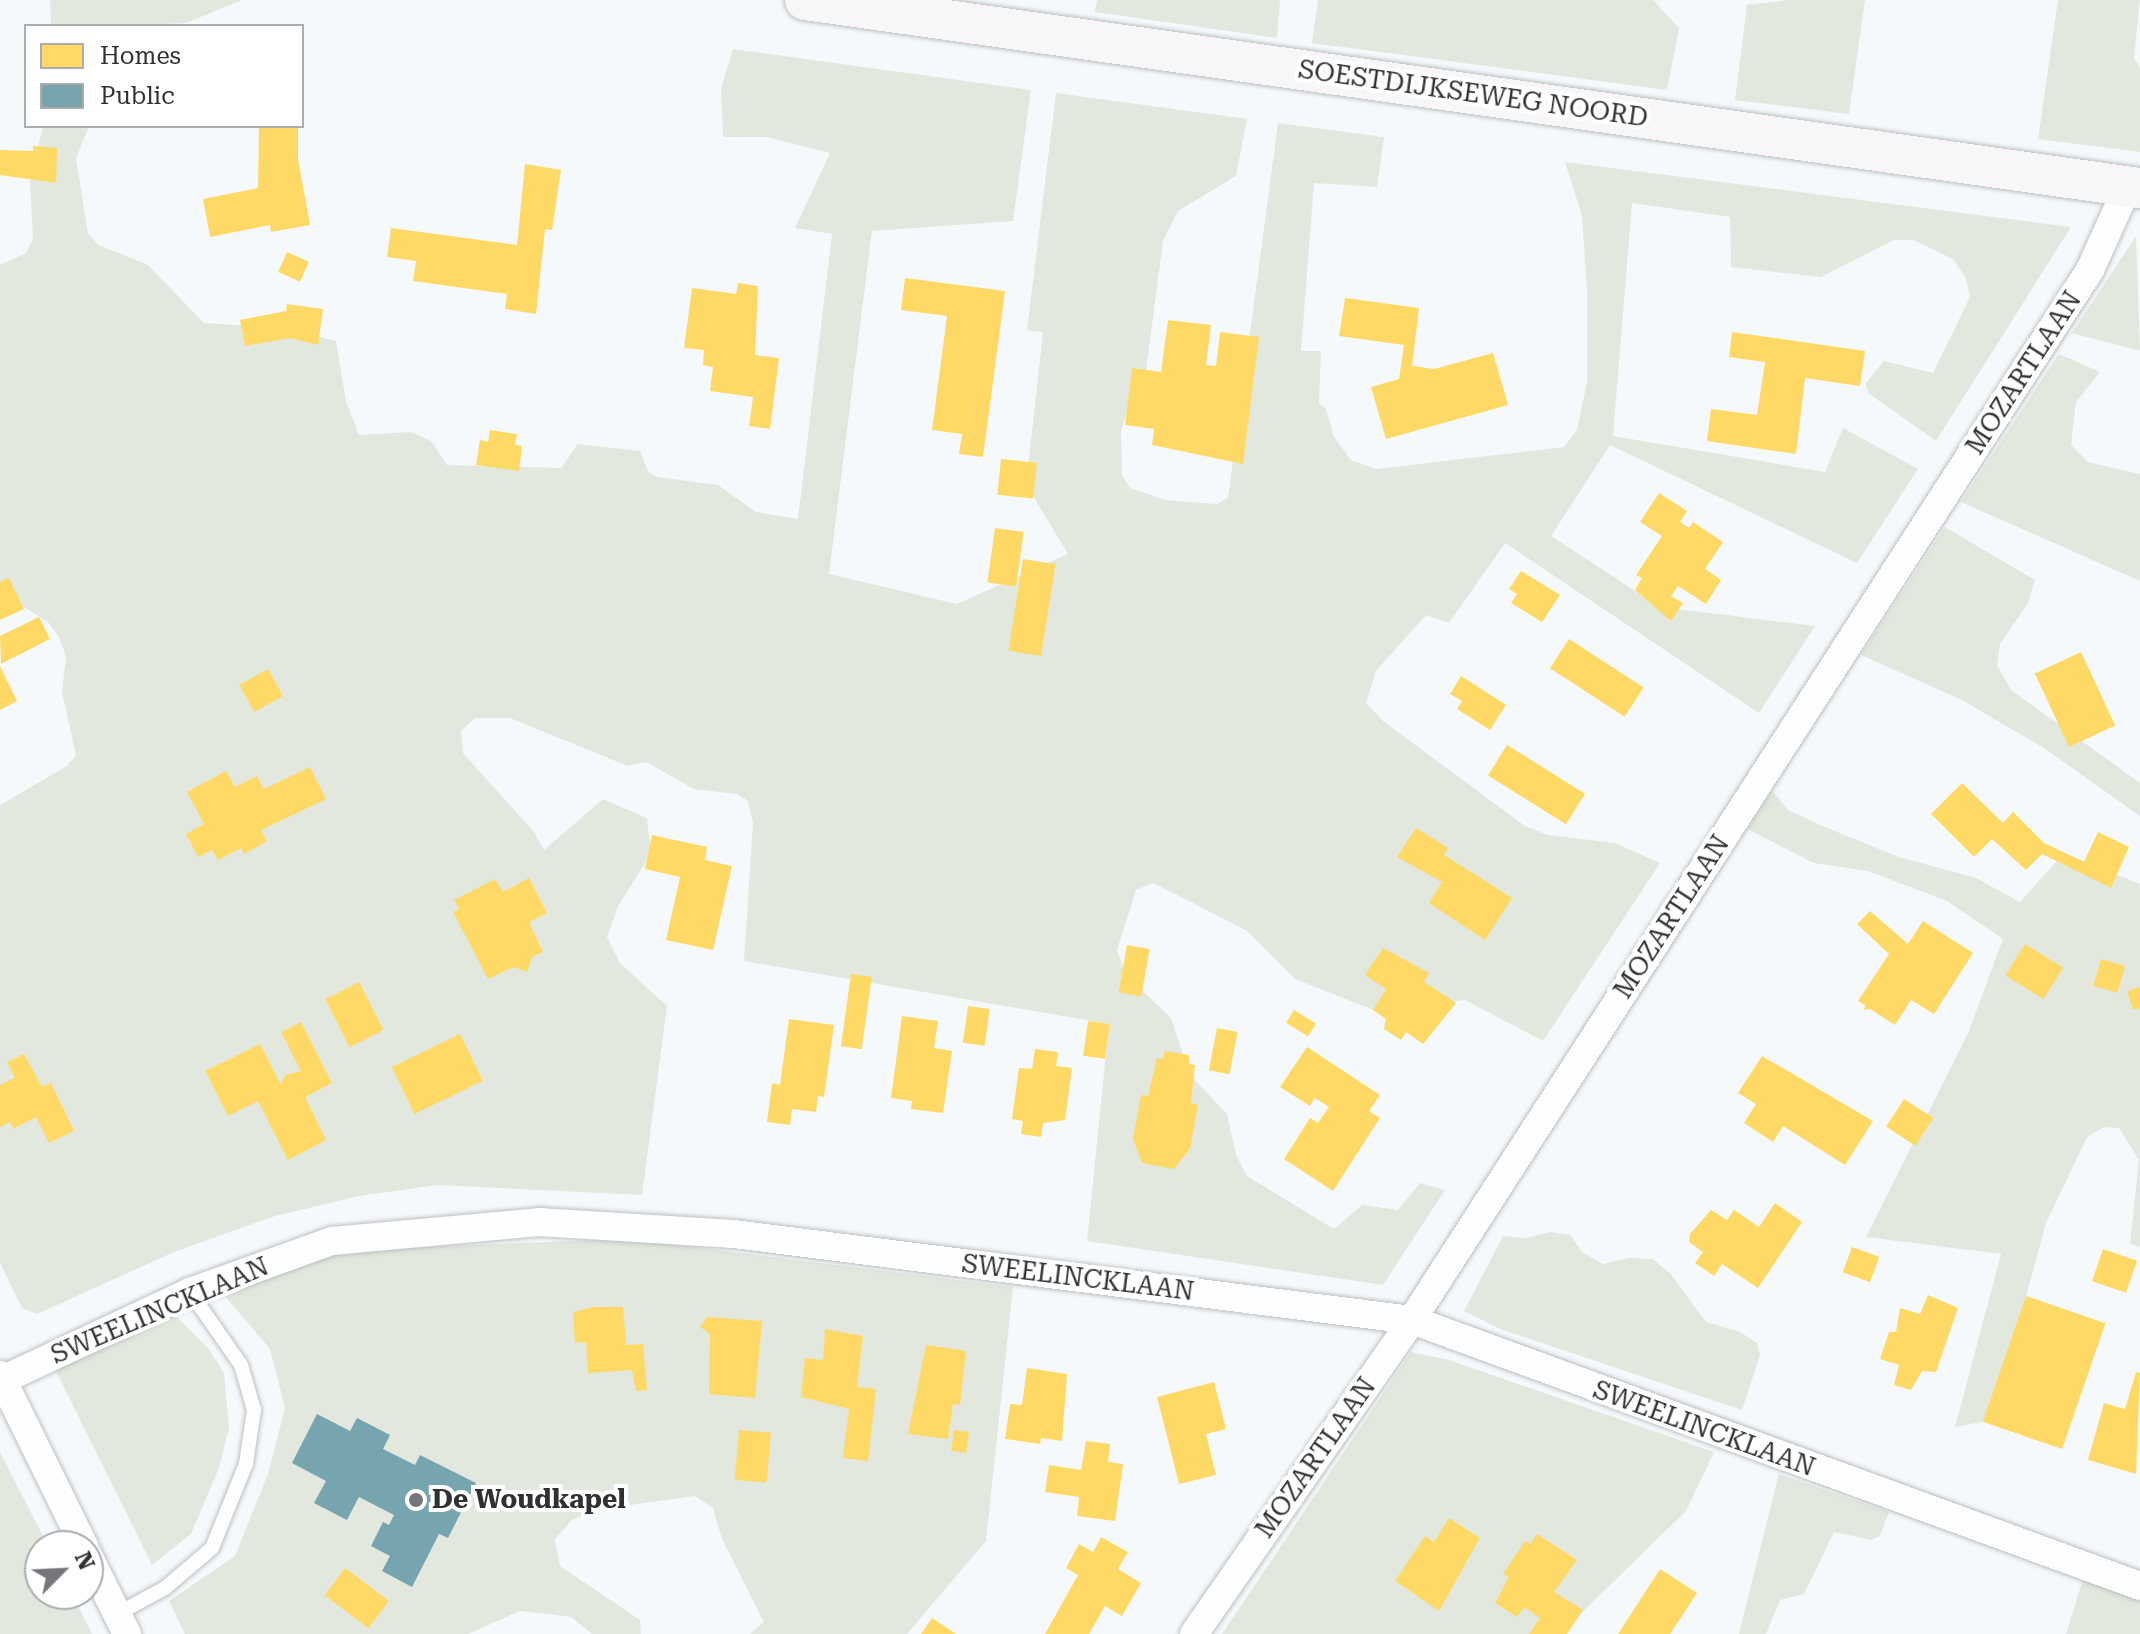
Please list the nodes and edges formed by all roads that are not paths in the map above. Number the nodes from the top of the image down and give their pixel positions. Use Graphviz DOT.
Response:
graph roads {
  1 [pos="805,0"];
  2 [pos="2134,187"];
  3 [pos="190,1292"];
  4 [pos="1412,1320"];
  5 [pos="1,1379"];
  6 [pos="76,1530"];
  7 [pos="2140,1586"];
  8 [pos="104,1587"];
  9 [pos="122,1624"];
  10 [pos="1194,1634"];
  1 -- 2 [label="main road, SOESTDIJKSEWEG NOORD"];
  2 -- 4 [label="street, MOZARTLAAN"];
  3 -- 4 [label="street, SWEELINCKLAAN"];
  3 -- 5 [label="street, SWEELINCKLAAN"];
  3 -- 9 [label="lane"];
  4 -- 7 [label="street, SWEELINCKLAAN"];
  4 -- 10 [label="street, MOZARTLAAN"];
  5 -- 6 [label="street"];
  8 -- 9 [label="street"];
}
